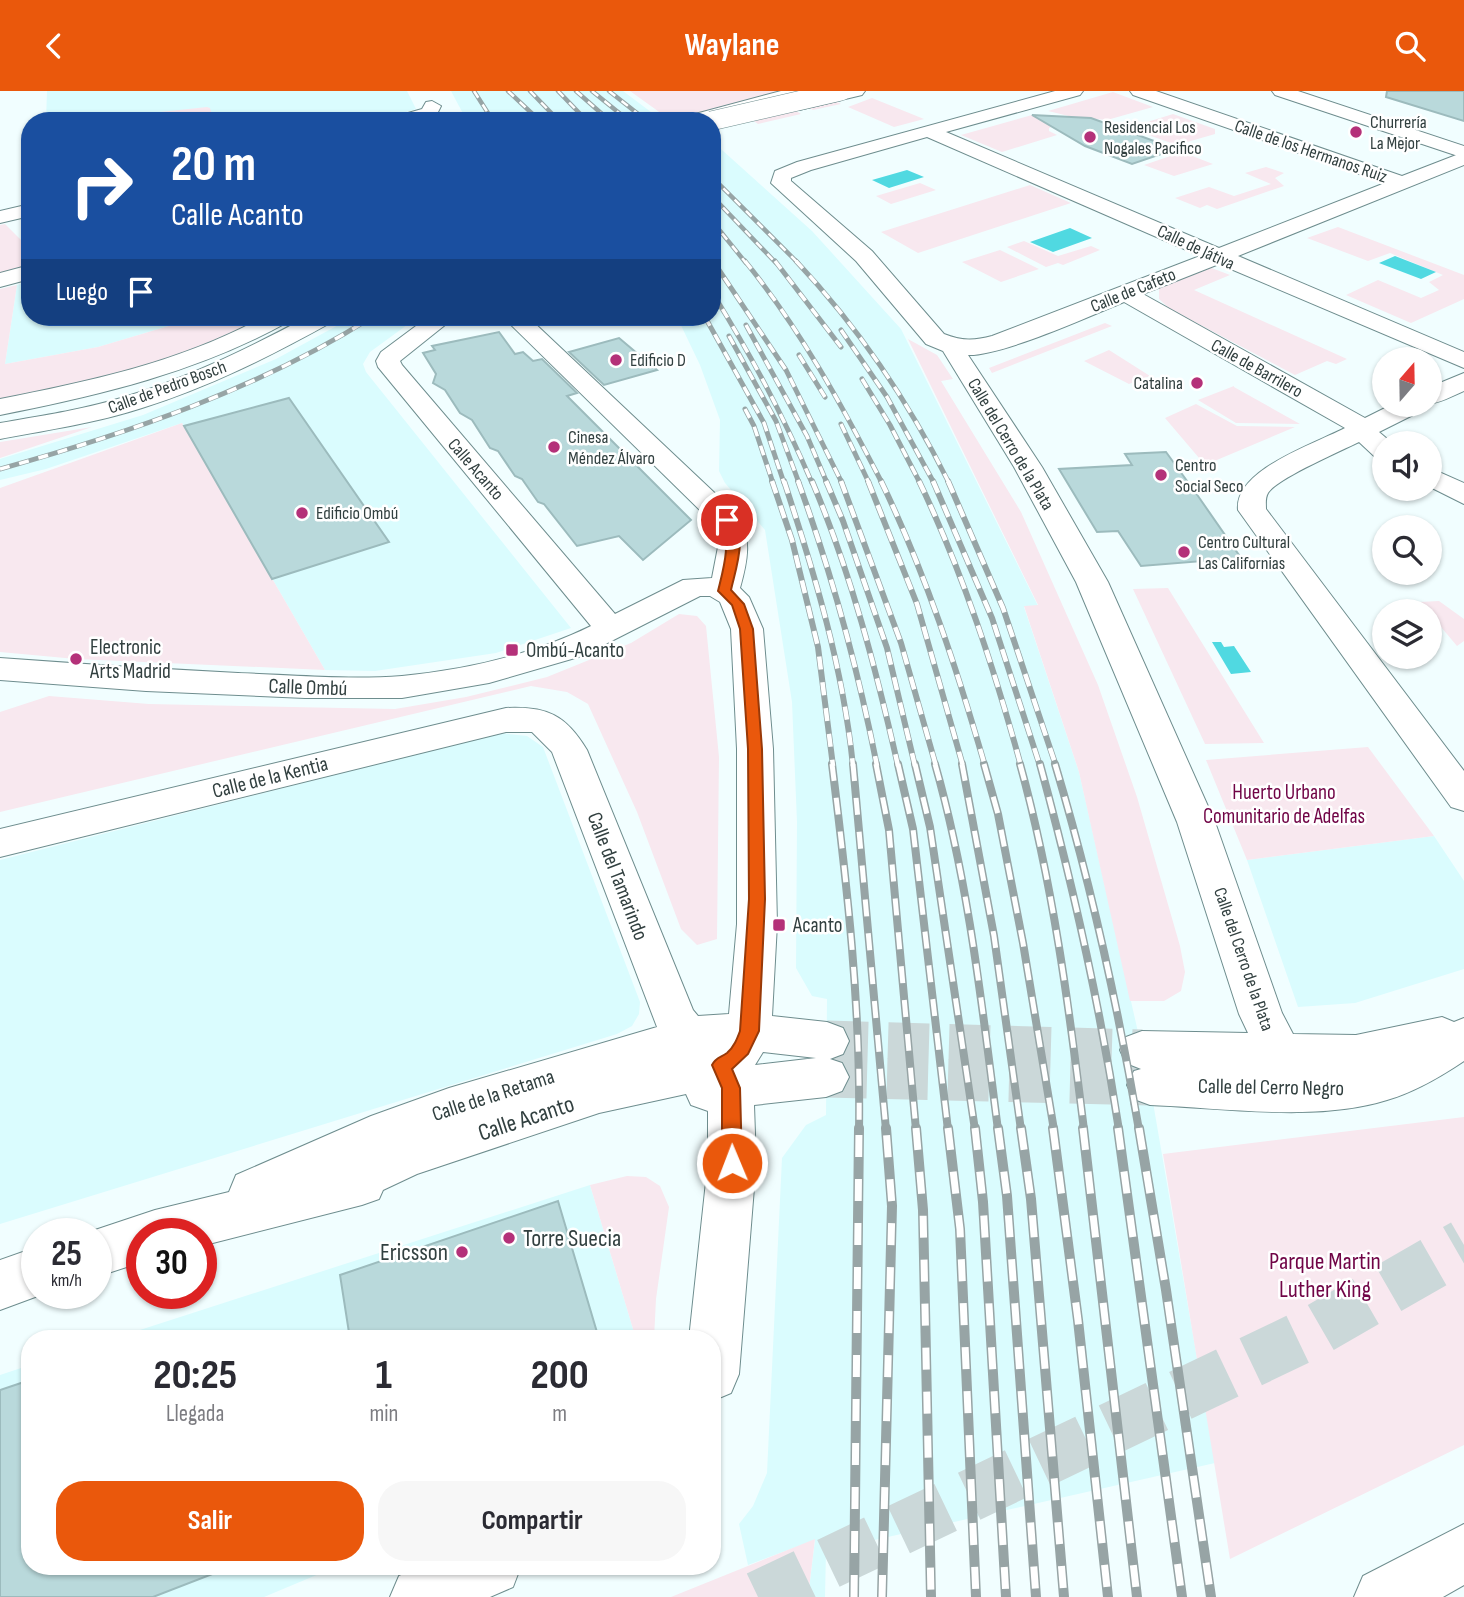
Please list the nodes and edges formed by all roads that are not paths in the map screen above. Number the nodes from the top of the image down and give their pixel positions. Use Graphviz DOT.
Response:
graph roads {
  1 [pos="801,91"];
  2 [pos="841,91"];
  3 [pos="856,91"];
  4 [pos="1074,91"];
  5 [pos="1139,91"];
  6 [pos="1281,91"];
  7 [pos="721,113"];
  8 [pos="721,118"];
  9 [pos="721,125"];
  10 [pos="928,131"];
  11 [pos="1461,150"];
  12 [pos="1404,183"];
  13 [pos="1220,256"];
  14 [pos="21,274"];
  15 [pos="0,280"];
  16 [pos="1124,293"];
  17 [pos="264,326"];
  18 [pos="280,326"];
  19 [pos="306,326"];
  20 [pos="431,326"];
  21 [pos="525,326"];
  22 [pos="956,347"];
  23 [pos="1464,361"];
  24 [pos="1464,381"];
  25 [pos="1442,391"];
  26 [pos="0,407"];
  27 [pos="1386,417"];
  28 [pos="0,419"];
  29 [pos="1363,428"];
  30 [pos="0,432"];
  31 [pos="1372,441"];
  32 [pos="1442,483"];
  33 [pos="1464,495"];
  34 [pos="724,591"];
  35 [pos="608,632"];
  36 [pos="0,669"];
  37 [pos="541,720"];
  38 [pos="1462,791"];
  39 [pos="0,843"];
  40 [pos="1464,1030"];
  41 [pos="1464,1037"];
  42 [pos="1280,1053"];
  43 [pos="722,1055"];
  44 [pos="337,1188"];
  45 [pos="191,1218"];
  46 [pos="217,1218"];
  47 [pos="716,1330"];
  48 [pos="1464,1553"];
  49 [pos="471,1575"];
  50 [pos="420,1597"];
  51 [pos="1384,1597"];
  1 -- 7 [label="main road"];
  2 -- 8 [label="main road, bridge"];
  3 -- 9 [label="main road, bridge"];
  4 -- 10 [label="main road"];
  5 -- 12 [label="main road, Calle de los Hermanos Ruiz"];
  6 -- 11 [label="main road"];
  10 -- 13 [label="main road, Calle de Játiva"];
  10 -- 22 [label="main road"];
  11 -- 12 [label="main road, Calle de Cafeto"];
  12 -- 13 [label="main road, Calle de Cafeto"];
  13 -- 16 [label="main road, Calle de Cafeto"];
  13 -- 23 [label="main road, Calle de Játiva"];
  14 -- 15 [label="main road"];
  16 -- 22 [label="main road, Calle de Cafeto"];
  16 -- 29 [label="main road, Calle de Barrilero"];
  17 -- 26 [label="main road, Calle de Pedro Bosch"];
  18 -- 28 [label="main road, Calle de Pedro Bosch"];
  19 -- 30 [label="main road, Calle de Pedro Bosch"];
  20 -- 35 [label="main road, Calle Acanto"];
  21 -- 34 [label="main road"];
  22 -- 42 [label="main road, Calle del Cerro de la Plata"];
  24 -- 25 [label="main road"];
  27 -- 29 [label="main road"];
  29 -- 31 [label="main road, Calle de Barrilero"];
  29 -- 38 [label="main road"];
  32 -- 33 [label="main road"];
  34 -- 35 [label="main road, Calle Ombú"];
  34 -- 43 [label="main road"];
  35 -- 36 [label="main road, Calle Ombú"];
  37 -- 39 [label="main road, Calle de la Kentia"];
  37 -- 43 [label="main road, Calle del Tamarindo"];
  40 -- 42 [label="main road, Calle del Cerro Negro"];
  41 -- 42 [label="main road, Calle del Cerro Negro"];
  43 -- 43 [label="main road, Calle de la Retama"];
  43 -- 44 [label="main road, Calle Acanto"];
  43 -- 44 [label="main road, Calle de la Retama"];
  43 -- 45 [label="main road, Calle de la Retama"];
  43 -- 47 [label="main road"];
  44 -- 46 [label="main road, Calle de la Retama"];
  48 -- 51 [label="main road"];
  49 -- 50 [label="main road"];
}
